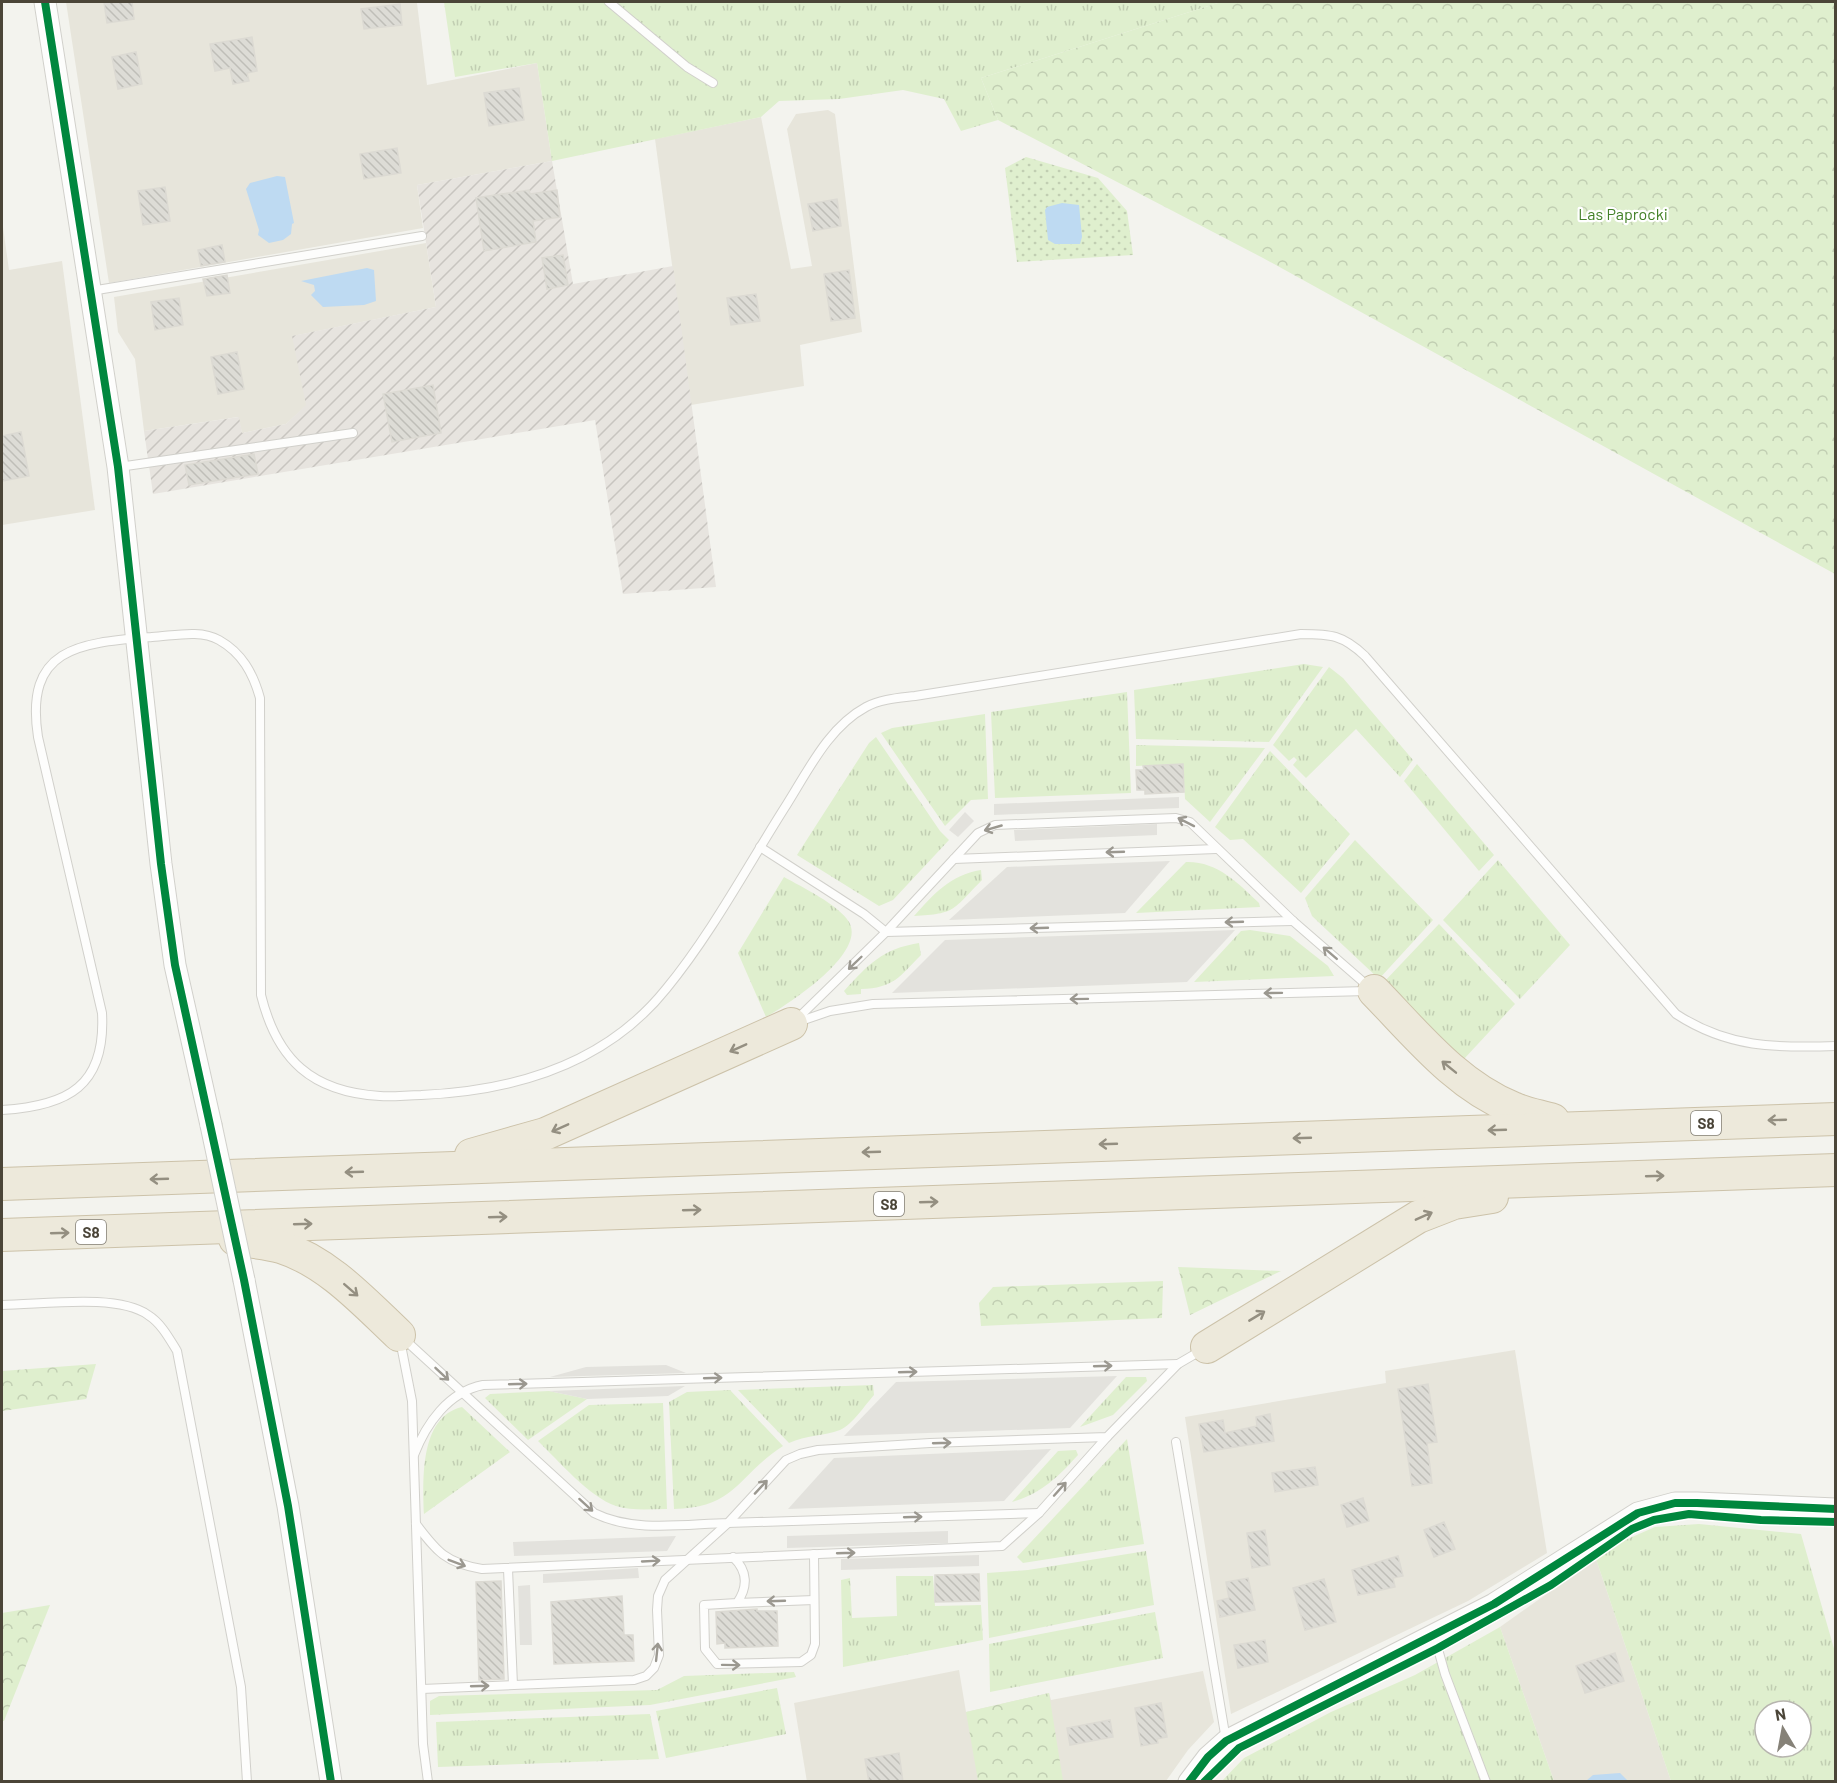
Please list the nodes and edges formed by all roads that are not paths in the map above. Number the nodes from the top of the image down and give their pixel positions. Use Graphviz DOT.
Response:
graph roads {
  1 [pos="45,2"];
  2 [pos="609,2"];
  3 [pos="713,83"];
  4 [pos="422,236"];
  5 [pos="90,291"];
  6 [pos="353,433"];
  7 [pos="118,467"];
  8 [pos="137,639"];
  9 [pos="760,847"];
  10 [pos="1215,849"];
  11 [pos="954,859"];
  12 [pos="1293,921"];
  13 [pos="886,932"];
  14 [pos="1374,991"];
  15 [pos="791,1024"];
  16 [pos="1836,1046"];
  17 [pos="2,1110"];
  18 [pos="1836,1119"];
  19 [pos="1577,1128"];
  20 [pos="412,1170"];
  21 [pos="1836,1170"];
  22 [pos="1597,1178"];
  23 [pos="2,1184"];
  24 [pos="181,1228"];
  25 [pos="2,1235"];
  26 [pos="2,1305"];
  27 [pos="399,1335"];
  28 [pos="1207,1347"];
  29 [pos="1178,1364"];
  30 [pos="461,1392"];
  31 [pos="1107,1437"];
  32 [pos="1176,1442"];
  33 [pos="414,1455"];
  34 [pos="1836,1509"];
  35 [pos="1039,1513"];
  36 [pos="728,1523"];
  37 [pos="416,1524"];
  38 [pos="814,1554"];
  39 [pos="733,1557"];
  40 [pos="688,1559"];
  41 [pos="508,1569"];
  42 [pos="814,1600"];
  43 [pos="737,1603"];
  44 [pos="1434,1635"];
  45 [pos="513,1685"];
  46 [pos="422,1689"];
  47 [pos="1226,1741"];
  48 [pos="1196,1778"];
  49 [pos="247,1782"];
  50 [pos="331,1782"];
  51 [pos="428,1782"];
  52 [pos="1486,1782"];
  1 -- 5 [label="street"];
  2 -- 3 [label="lane"];
  4 -- 5 [label="lane"];
  5 -- 7 [label="street"];
  6 -- 7 [label="lane"];
  7 -- 8 [label="street"];
  8 -- 9 [label="lane"];
  8 -- 17 [label="lane"];
  8 -- 50 [label="street, bridge"];
  9 -- 13 [label="lane"];
  9 -- 16 [label="lane"];
  10 -- 11 [label="lane, one-way"];
  10 -- 11 [label="lane, one-way"];
  10 -- 12 [label="lane"];
  11 -- 13 [label="lane"];
  12 -- 13 [label="lane, one-way"];
  14 -- 12 [label="lane, one-way"];
  13 -- 15 [label="lane, one-way"];
  14 -- 15 [label="lane, one-way"];
  19 -- 14 [label="highway, one-way"];
  15 -- 20 [label="highway, one-way"];
  18 -- 19 [label="highway, S8, one-way"];
  19 -- 20 [label="highway, S8, one-way"];
  20 -- 23 [label="highway, S8, one-way"];
  22 -- 21 [label="highway, S8, one-way"];
  24 -- 22 [label="highway, S8, one-way"];
  28 -- 22 [label="highway, one-way"];
  25 -- 24 [label="highway, S8, one-way"];
  24 -- 27 [label="highway, one-way"];
  26 -- 49 [label="lane"];
  27 -- 30 [label="lane, one-way"];
  27 -- 33 [label="lane"];
  28 -- 29 [label="lane"];
  30 -- 29 [label="lane, one-way"];
  29 -- 31 [label="lane"];
  30 -- 33 [label="lane"];
  30 -- 36 [label="lane, one-way"];
  35 -- 31 [label="lane, one-way"];
  36 -- 31 [label="lane, one-way"];
  32 -- 47 [label="lane"];
  33 -- 37 [label="lane"];
  34 -- 44 [label="street"];
  36 -- 35 [label="lane, one-way"];
  38 -- 35 [label="lane, one-way"];
  36 -- 40 [label="lane"];
  37 -- 41 [label="lane, one-way"];
  37 -- 46 [label="lane"];
  38 -- 39 [label="lane"];
  38 -- 42 [label="lane"];
  39 -- 40 [label="lane"];
  39 -- 43 [label="lane"];
  41 -- 40 [label="lane, one-way"];
  45 -- 40 [label="lane, one-way"];
  41 -- 45 [label="lane"];
  42 -- 43 [label="lane, one-way"];
  43 -- 42 [label="lane, one-way"];
  44 -- 47 [label="street"];
  44 -- 52 [label="lane"];
  46 -- 45 [label="lane, one-way"];
  46 -- 51 [label="lane"];
  47 -- 48 [label="street"];
}
